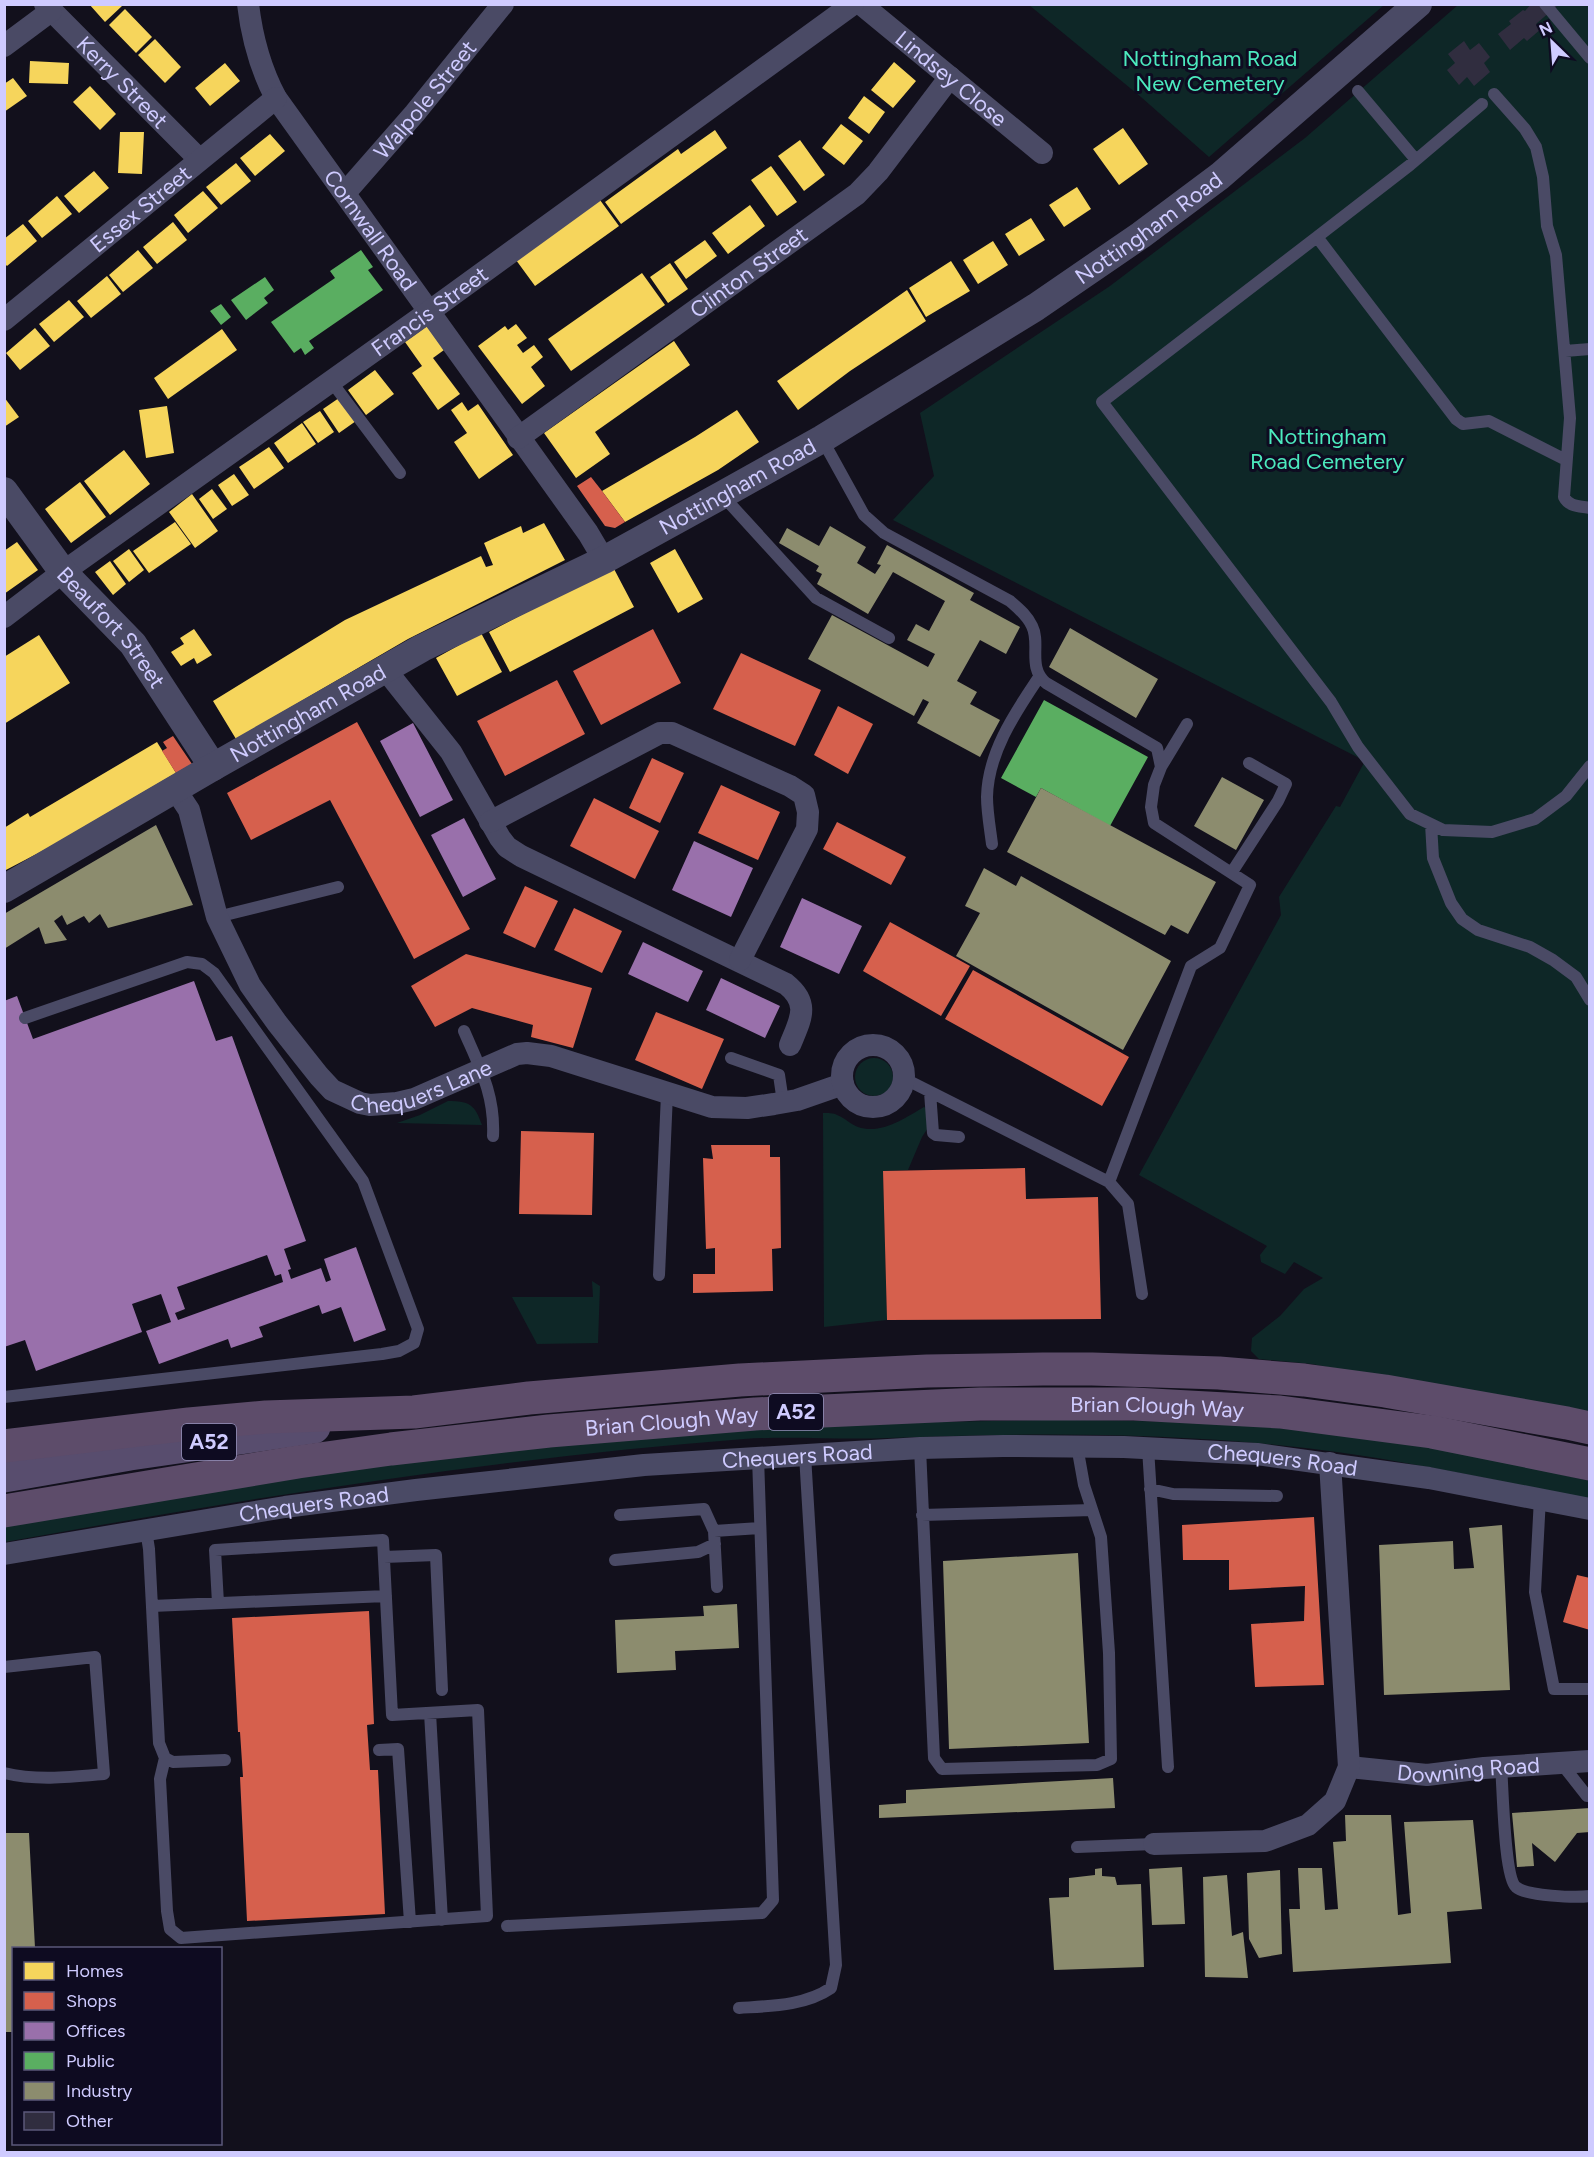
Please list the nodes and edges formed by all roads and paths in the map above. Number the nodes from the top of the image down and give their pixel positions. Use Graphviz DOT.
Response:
graph roads {
  1 [pos="248,4"];
  2 [pos="503,4"];
  3 [pos="853,4"];
  4 [pos="861,4"];
  5 [pos="1418,4"];
  6 [pos="1545,4"];
  7 [pos="48,8"];
  8 [pos="4,46"];
  9 [pos="1590,58"];
  10 [pos="950,77"];
  11 [pos="1358,91"];
  12 [pos="1494,94"];
  13 [pos="276,98"];
  14 [pos="1482,104"];
  15 [pos="1042,153"];
  16 [pos="199,159"];
  17 [pos="1416,160"];
  18 [pos="345,193"];
  19 [pos="1317,237"];
  20 [pos="429,311"];
  21 [pos="4,320"];
  22 [pos="1590,349"];
  23 [pos="1565,351"];
  24 [pos="331,381"];
  25 [pos="518,438"];
  26 [pos="822,439"];
  27 [pos="1566,460"];
  28 [pos="400,473"];
  29 [pos="4,491"];
  30 [pos="722,495"];
  31 [pos="1590,508"];
  32 [pos="604,560"];
  33 [pos="63,572"];
  34 [pos="4,617"];
  35 [pos="888,638"];
  36 [pos="385,669"];
  37 [pos="1039,677"];
  38 [pos="1187,724"];
  39 [pos="1176,744"];
  40 [pos="1157,748"];
  41 [pos="1249,763"];
  42 [pos="1161,766"];
  43 [pos="1590,766"];
  44 [pos="213,767"];
  45 [pos="175,789"];
  46 [pos="490,822"];
  47 [pos="1431,825"];
  48 [pos="992,843"];
  49 [pos="1232,872"];
  50 [pos="338,887"];
  51 [pos="4,889"];
  52 [pos="218,917"];
  53 [pos="740,960"];
  54 [pos="1590,1000"];
  55 [pos="25,1018"];
  56 [pos="464,1031"];
  57 [pos="790,1045"];
  58 [pos="731,1058"];
  59 [pos="480,1068"];
  60 [pos="905,1079"];
  61 [pos="843,1084"];
  62 [pos="930,1092"];
  63 [pos="667,1094"];
  64 [pos="783,1102"];
  65 [pos="493,1136"];
  66 [pos="959,1137"];
  67 [pos="1109,1182"];
  68 [pos="659,1275"];
  69 [pos="1142,1294"];
  70 [pos="4,1397"];
  71 [pos="414,1412"];
  72 [pos="1590,1428"];
  73 [pos="4,1446"];
  74 [pos="1077,1446"];
  75 [pos="920,1448"];
  76 [pos="1148,1448"];
  77 [pos="805,1455"];
  78 [pos="758,1457"];
  79 [pos="1330,1463"];
  80 [pos="1590,1464"];
  81 [pos="4,1476"];
  82 [pos="1150,1489"];
  83 [pos="1276,1496"];
  84 [pos="1540,1498"];
  85 [pos="1590,1509"];
  86 [pos="1092,1510"];
  87 [pos="4,1511"];
  88 [pos="620,1515"];
  89 [pos="922,1515"];
  90 [pos="760,1528"];
  91 [pos="146,1530"];
  92 [pos="714,1531"];
  93 [pos="715,1544"];
  94 [pos="4,1554"];
  95 [pos="384,1557"];
  96 [pos="615,1560"];
  97 [pos="717,1587"];
  98 [pos="386,1596"];
  99 [pos="218,1603"];
  100 [pos="152,1606"];
  101 [pos="4,1667"];
  102 [pos="1590,1689"];
  103 [pos="442,1690"];
  104 [pos="430,1713"];
  105 [pos="379,1750"];
  106 [pos="165,1758"];
  107 [pos="225,1760"];
  108 [pos="1590,1761"];
  109 [pos="1561,1763"];
  110 [pos="1168,1767"];
  111 [pos="1349,1767"];
  112 [pos="1501,1767"];
  113 [pos="4,1773"];
  114 [pos="1590,1796"];
  115 [pos="1154,1844"];
  116 [pos="1077,1847"];
  117 [pos="1590,1896"];
  118 [pos="442,1920"];
  119 [pos="410,1922"];
  120 [pos="507,1926"];
  121 [pos="739,2008"];
  1 -- 13 [label="street, Cornwall Road"];
  2 -- 18 [label="street, Walpole Street"];
  3 -- 20 [label="street, Francis Street"];
  4 -- 10 [label="street, Lindsey Close"];
  5 -- 26 [label="street, Nottingham Road"];
  6 -- 9 [label="lane"];
  7 -- 8 [label="street"];
  7 -- 16 [label="street, Kerry Street"];
  10 -- 15 [label="street, Lindsey Close"];
  10 -- 25 [label="street, Clinton Street"];
  11 -- 17 [label="lane"];
  12 -- 23 [label="lane"];
  13 -- 16 [label="street, Essex Street"];
  13 -- 18 [label="street, Cornwall Road"];
  14 -- 17 [label="lane"];
  16 -- 21 [label="street, Essex Street"];
  17 -- 19 [label="lane"];
  18 -- 20 [label="street, Cornwall Road"];
  19 -- 27 [label="lane"];
  19 -- 47 [label="lane"];
  20 -- 24 [label="street, Francis Street"];
  20 -- 25 [label="street, Cornwall Road"];
  22 -- 23 [label="lane"];
  23 -- 27 [label="lane"];
  24 -- 28 [label="lane"];
  24 -- 33 [label="street, Francis Street"];
  25 -- 32 [label="street, Cornwall Road"];
  26 -- 30 [label="street, Nottingham Road"];
  26 -- 37 [label="lane"];
  27 -- 31 [label="lane"];
  29 -- 33 [label="street, Beaufort Street"];
  30 -- 32 [label="street, Nottingham Road"];
  30 -- 35 [label="lane"];
  32 -- 36 [label="street, Nottingham Road"];
  33 -- 34 [label="street, Francis Street"];
  33 -- 44 [label="street, Beaufort Street"];
  36 -- 44 [label="street, Nottingham Road"];
  36 -- 46 [label="street"];
  37 -- 40 [label="lane"];
  37 -- 48 [label="lane"];
  38 -- 39 [label="lane"];
  39 -- 40 [label="lane"];
  39 -- 42 [label="lane"];
  40 -- 42 [label="lane"];
  41 -- 49 [label="lane"];
  42 -- 49 [label="lane"];
  43 -- 47 [label="lane"];
  44 -- 45 [label="street, Nottingham Road"];
  45 -- 51 [label="street, Nottingham Road"];
  45 -- 52 [label="street, Chequers Lane"];
  46 -- 53 [label="street"];
  46 -- 53 [label="street"];
  47 -- 54 [label="lane"];
  49 -- 67 [label="lane"];
  50 -- 52 [label="lane"];
  52 -- 59 [label="street, Chequers Lane"];
  53 -- 57 [label="street"];
  55 -- 70 [label="lane"];
  56 -- 59 [label="lane"];
  58 -- 64 [label="lane"];
  59 -- 63 [label="street, Chequers Lane"];
  59 -- 65 [label="lane"];
  60 -- 61 [label="street"];
  60 -- 61 [label="street"];
  60 -- 62 [label="lane"];
  61 -- 64 [label="street, Chequers Lane"];
  62 -- 66 [label="lane"];
  62 -- 67 [label="lane"];
  63 -- 64 [label="street, Chequers Lane"];
  63 -- 68 [label="lane"];
  67 -- 69 [label="lane"];
  71 -- 72 [label="highway, Brian Clough Way / A52"];
  71 -- 73 [label="highway"];
  71 -- 81 [label="main road, Brian Clough Way / A52"];
  74 -- 75 [label="street, Chequers Road"];
  74 -- 76 [label="street, Chequers Road"];
  74 -- 86 [label="lane"];
  75 -- 77 [label="street, Chequers Road"];
  75 -- 89 [label="lane"];
  76 -- 79 [label="street, Chequers Road"];
  76 -- 82 [label="lane"];
  77 -- 78 [label="street, Chequers Road"];
  77 -- 121 [label="lane"];
  78 -- 90 [label="lane"];
  78 -- 91 [label="street, Chequers Road"];
  79 -- 84 [label="street, Chequers Road"];
  79 -- 111 [label="street"];
  80 -- 87 [label="highway, Brian Clough Way / A52"];
  82 -- 83 [label="lane"];
  82 -- 110 [label="lane"];
  84 -- 85 [label="street, Chequers Road"];
  84 -- 102 [label="lane"];
  86 -- 89 [label="lane"];
  86 -- 89 [label="lane"];
  88 -- 92 [label="lane"];
  90 -- 92 [label="lane"];
  90 -- 120 [label="lane"];
  91 -- 94 [label="street, Chequers Road"];
  91 -- 100 [label="lane"];
  92 -- 93 [label="lane"];
  93 -- 96 [label="lane"];
  93 -- 97 [label="lane"];
  95 -- 98 [label="lane"];
  95 -- 99 [label="lane"];
  95 -- 103 [label="lane"];
  98 -- 99 [label="lane"];
  98 -- 104 [label="lane"];
  99 -- 100 [label="lane"];
  100 -- 106 [label="lane"];
  101 -- 113 [label="lane"];
  104 -- 118 [label="lane"];
  104 -- 118 [label="lane"];
  105 -- 119 [label="lane"];
  106 -- 107 [label="lane"];
  106 -- 119 [label="lane"];
  108 -- 109 [label="street, Downing Road"];
  109 -- 112 [label="street, Downing Road"];
  109 -- 114 [label="lane"];
  111 -- 112 [label="street, Downing Road"];
  111 -- 115 [label="street"];
  112 -- 117 [label="lane"];
  115 -- 116 [label="lane"];
  118 -- 119 [label="lane"];
}
